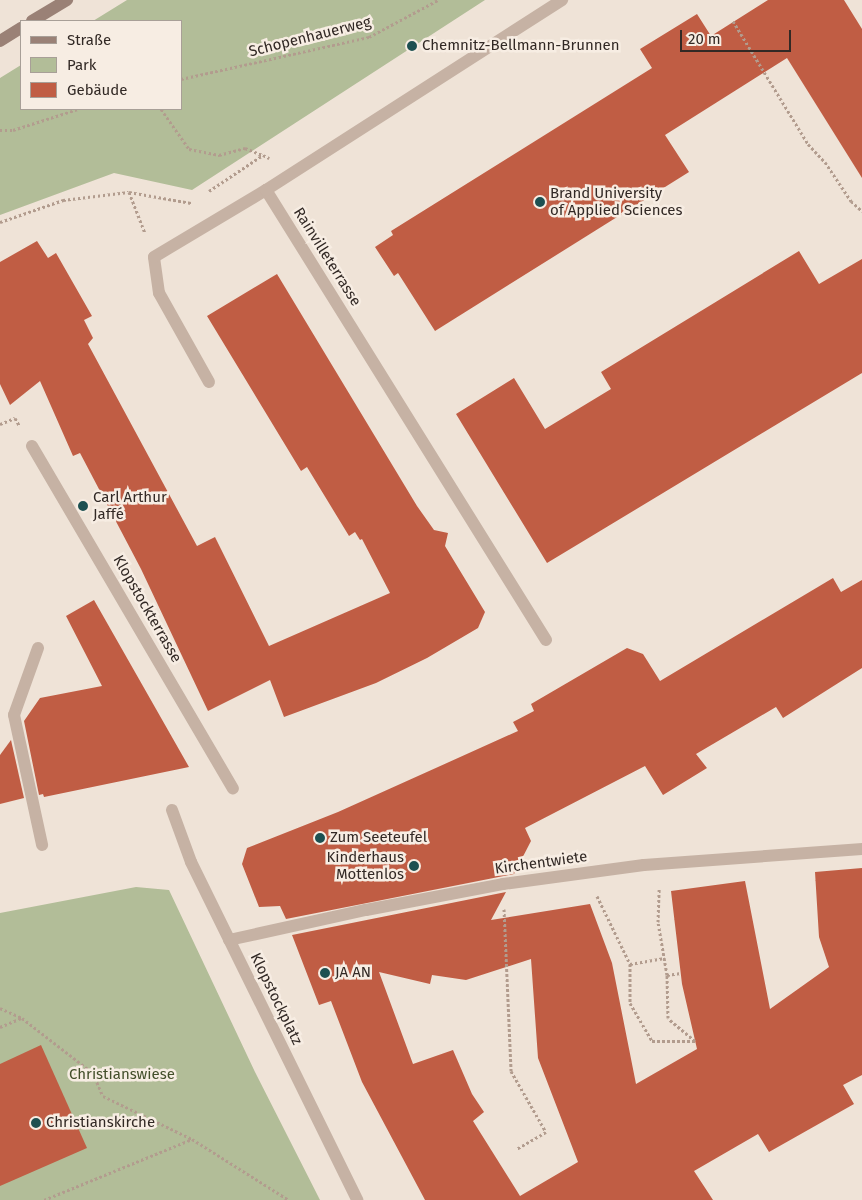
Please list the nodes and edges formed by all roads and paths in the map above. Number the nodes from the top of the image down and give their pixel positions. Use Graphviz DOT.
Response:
graph roads {
  1 [pos="67,0"];
  2 [pos="438,0"];
  3 [pos="562,0"];
  4 [pos="34,20"];
  5 [pos="733,21"];
  6 [pos="20,29"];
  7 [pos="0,41"];
  8 [pos="182,79"];
  9 [pos="75,110"];
  10 [pos="162,110"];
  11 [pos="0,130"];
  12 [pos="263,155"];
  13 [pos="266,190"];
  14 [pos="129,192"];
  15 [pos="163,199"];
  16 [pos="862,211"];
  17 [pos="0,222"];
  18 [pos="154,257"];
  19 [pos="209,382"];
  20 [pos="32,446"];
  21 [pos="546,640"];
  22 [pos="38,648"];
  23 [pos="232,788"];
  24 [pos="172,810"];
  25 [pos="42,845"];
  26 [pos="862,849"];
  27 [pos="659,864"];
  28 [pos="586,873"];
  29 [pos="503,884"];
  30 [pos="229,940"];
  31 [pos="664,958"];
  32 [pos="630,964"];
  33 [pos="681,973"];
  34 [pos="667,975"];
  35 [pos="0,1008"];
  36 [pos="22,1018"];
  37 [pos="0,1028"];
  38 [pos="192,1139"];
  39 [pos="516,1149"];
  40 [pos="44,1200"];
  41 [pos="289,1200"];
  42 [pos="357,1200"];
  1 -- 4 [label="street"];
  2 -- 8 [label="path, Schopenhauerweg"];
  3 -- 13 [label="street"];
  5 -- 16 [label="path"];
  6 -- 7 [label="street"];
  9 -- 11 [label="path"];
  10 -- 12 [label="path"];
  13 -- 18 [label="street"];
  13 -- 21 [label="street, Rainvilleterrasse"];
  14 -- 15 [label="path"];
  14 -- 17 [label="path"];
  14 -- 18 [label="path"];
  18 -- 19 [label="street"];
  20 -- 23 [label="street, Klopstockterrasse"];
  22 -- 25 [label="street"];
  24 -- 30 [label="street, Klopstockplatz"];
  26 -- 27 [label="street, Kirchentwiete"];
  27 -- 28 [label="street, Kirchentwiete"];
  27 -- 31 [label="path"];
  28 -- 29 [label="street, Kirchentwiete"];
  28 -- 32 [label="path"];
  29 -- 30 [label="street, Kirchentwiete"];
  29 -- 39 [label="path"];
  30 -- 42 [label="street, Klopstockplatz"];
  31 -- 32 [label="path"];
  31 -- 34 [label="path"];
  32 -- 34 [label="path"];
  33 -- 34 [label="path"];
  35 -- 36 [label="path"];
  36 -- 37 [label="path"];
  36 -- 38 [label="path"];
  38 -- 40 [label="path"];
  38 -- 41 [label="path"];
}
